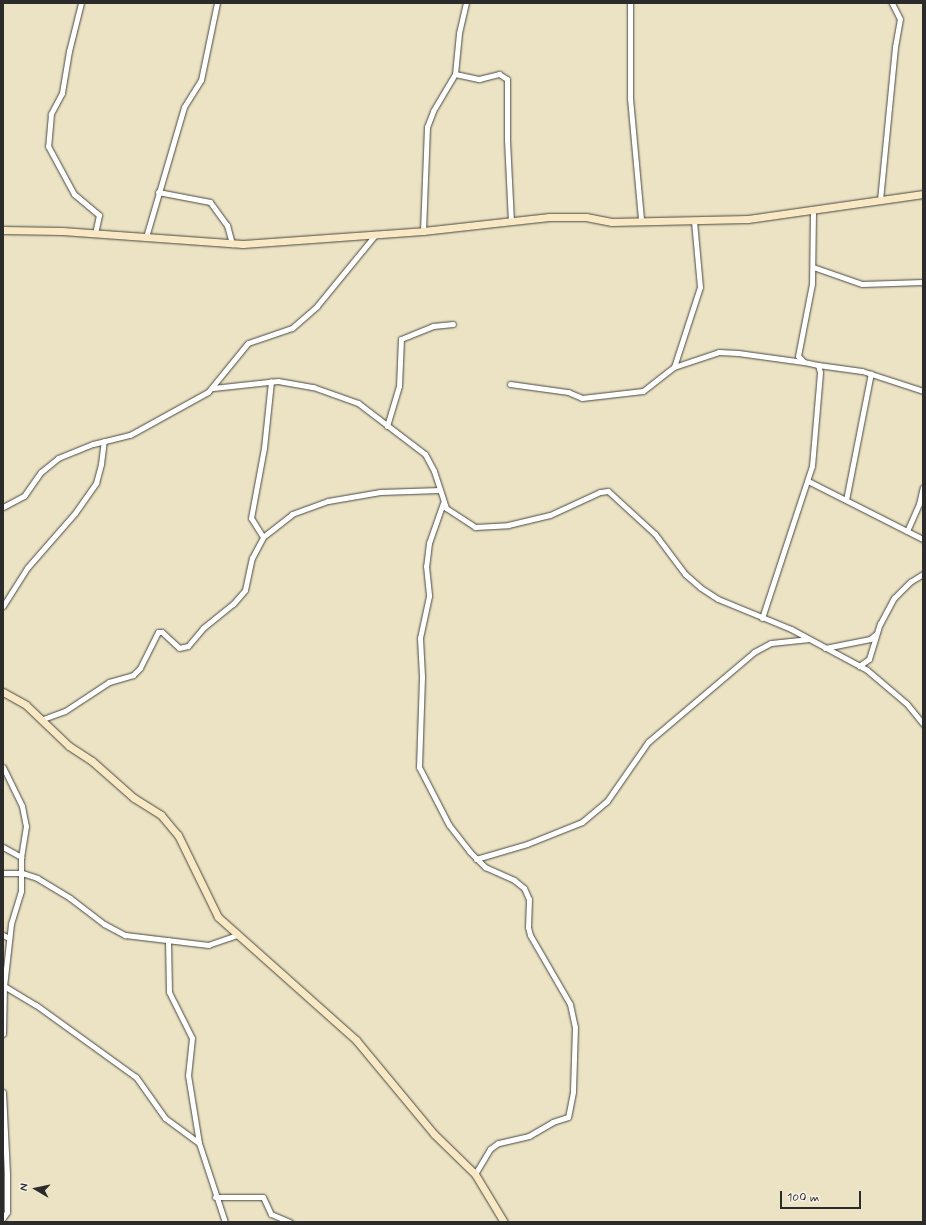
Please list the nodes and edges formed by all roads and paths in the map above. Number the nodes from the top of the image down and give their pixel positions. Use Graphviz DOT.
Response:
graph roads {
  1 [pos="82,3"];
  2 [pos="217,3"];
  3 [pos="466,3"];
  4 [pos="630,3"];
  5 [pos="892,3"];
  6 [pos="455,74"];
  7 [pos="158,192"];
  8 [pos="923,194"];
  9 [pos="880,200"];
  10 [pos="813,210"];
  11 [pos="641,220"];
  12 [pos="694,221"];
  13 [pos="510,222"];
  14 [pos="3,230"];
  15 [pos="423,231"];
  16 [pos="377,233"];
  17 [pos="95,234"];
  18 [pos="146,237"];
  19 [pos="232,244"];
  20 [pos="813,267"];
  21 [pos="923,282"];
  22 [pos="453,324"];
  23 [pos="804,362"];
  24 [pos="818,365"];
  25 [pos="674,367"];
  26 [pos="871,373"];
  27 [pos="271,381"];
  28 [pos="510,384"];
  29 [pos="213,388"];
  30 [pos="923,391"];
  31 [pos="387,426"];
  32 [pos="104,441"];
  33 [pos="808,481"];
  34 [pos="923,487"];
  35 [pos="440,490"];
  36 [pos="846,500"];
  37 [pos="443,504"];
  38 [pos="3,507"];
  39 [pos="452,513"];
  40 [pos="441,516"];
  41 [pos="907,531"];
  42 [pos="263,537"];
  43 [pos="923,539"];
  44 [pos="923,574"];
  45 [pos="3,606"];
  46 [pos="762,618"];
  47 [pos="877,634"];
  48 [pos="808,639"];
  49 [pos="826,648"];
  50 [pos="867,662"];
  51 [pos="859,666"];
  52 [pos="867,670"];
  53 [pos="3,692"];
  54 [pos="43,719"];
  55 [pos="923,724"];
  56 [pos="3,767"];
  57 [pos="3,847"];
  58 [pos="21,857"];
  59 [pos="476,859"];
  60 [pos="3,873"];
  61 [pos="22,873"];
  62 [pos="3,935"];
  63 [pos="237,936"];
  64 [pos="10,938"];
  65 [pos="168,940"];
  66 [pos="4,979"];
  67 [pos="4,986"];
  68 [pos="3,1034"];
  69 [pos="3,1092"];
  70 [pos="199,1143"];
  71 [pos="475,1174"];
  72 [pos="215,1197"];
  73 [pos="3,1218"];
  74 [pos="224,1222"];
  75 [pos="290,1222"];
  76 [pos="504,1222"];
  1 -- 17 [label="street"];
  2 -- 7 [label="street"];
  3 -- 6 [label="street"];
  4 -- 11 [label="street"];
  5 -- 9 [label="street"];
  6 -- 13 [label="street"];
  6 -- 15 [label="street"];
  7 -- 18 [label="street"];
  7 -- 19 [label="street"];
  8 -- 9 [label="street"];
  9 -- 10 [label="street"];
  10 -- 12 [label="street"];
  10 -- 20 [label="street"];
  11 -- 12 [label="street"];
  11 -- 13 [label="street"];
  12 -- 25 [label="street"];
  13 -- 15 [label="street"];
  14 -- 17 [label="street"];
  15 -- 16 [label="street"];
  16 -- 19 [label="street"];
  16 -- 29 [label="street"];
  17 -- 18 [label="street"];
  18 -- 19 [label="street"];
  20 -- 21 [label="street"];
  20 -- 23 [label="street"];
  22 -- 31 [label="street"];
  23 -- 24 [label="street"];
  23 -- 25 [label="street"];
  24 -- 26 [label="street"];
  24 -- 33 [label="street"];
  25 -- 28 [label="street"];
  26 -- 30 [label="street"];
  26 -- 36 [label="street"];
  27 -- 29 [label="street"];
  27 -- 31 [label="street"];
  27 -- 42 [label="street"];
  29 -- 32 [label="street"];
  31 -- 35 [label="street"];
  32 -- 38 [label="street"];
  32 -- 45 [label="street"];
  33 -- 36 [label="street"];
  33 -- 46 [label="street"];
  34 -- 41 [label="street"];
  35 -- 37 [label="street"];
  35 -- 42 [label="street"];
  36 -- 41 [label="street"];
  37 -- 39 [label="street"];
  37 -- 40 [label="street"];
  39 -- 40 [label="street"];
  39 -- 46 [label="street"];
  40 -- 59 [label="street"];
  41 -- 43 [label="street"];
  42 -- 54 [label="street"];
  44 -- 47 [label="street"];
  46 -- 48 [label="street"];
  47 -- 49 [label="street"];
  47 -- 50 [label="street"];
  48 -- 49 [label="street"];
  48 -- 59 [label="street"];
  49 -- 51 [label="street"];
  50 -- 51 [label="street"];
  50 -- 52 [label="street"];
  51 -- 52 [label="street"];
  52 -- 55 [label="street"];
  53 -- 54 [label="street"];
  54 -- 63 [label="street"];
  56 -- 58 [label="street"];
  57 -- 58 [label="street"];
  58 -- 61 [label="street"];
  59 -- 71 [label="street"];
  60 -- 61 [label="street"];
  61 -- 64 [label="street"];
  61 -- 65 [label="street"];
  62 -- 64 [label="street"];
  63 -- 65 [label="street"];
  63 -- 71 [label="street"];
  64 -- 66 [label="street"];
  65 -- 70 [label="street"];
  66 -- 67 [label="street"];
  67 -- 68 [label="street"];
  67 -- 70 [label="street"];
  69 -- 73 [label="street"];
  70 -- 72 [label="street"];
  71 -- 76 [label="street"];
  72 -- 74 [label="street"];
  72 -- 75 [label="street"];
}
